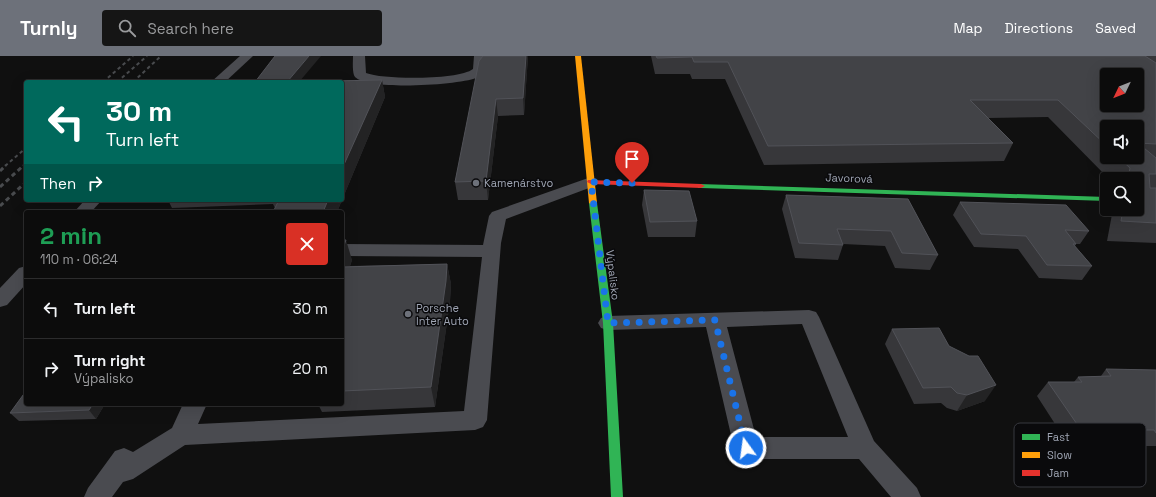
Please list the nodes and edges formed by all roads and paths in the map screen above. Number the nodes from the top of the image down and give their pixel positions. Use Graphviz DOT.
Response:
graph roads {
  1 [pos="247,56"];
  2 [pos="359,56"];
  3 [pos="480,56"];
  4 [pos="578,56"];
  5 [pos="219,80"];
  6 [pos="591,182"];
  7 [pos="1100,199"];
  8 [pos="92,202"];
  9 [pos="84,210"];
  10 [pos="492,247"];
  11 [pos="344,250"];
  12 [pos="24,274"];
  13 [pos="0,300"];
  14 [pos="715,320"];
  15 [pos="608,323"];
  16 [pos="194,406"];
  17 [pos="181,435"];
  18 [pos="865,448"];
  19 [pos="96,497"];
  20 [pos="618,497"];
  21 [pos="908,497"];
  1 -- 5 [label="lane"];
  2 -- 3 [label="lane"];
  4 -- 6 [label="main road, Výpalisko"];
  6 -- 7 [label="main road, Javorová"];
  6 -- 10 [label="lane"];
  6 -- 15 [label="main road, Výpalisko"];
  8 -- 9 [label="lane"];
  10 -- 11 [label="lane"];
  10 -- 17 [label="lane"];
  12 -- 13 [label="lane"];
  14 -- 15 [label="lane"];
  14 -- 18 [label="lane"];
  14 -- 18 [label="lane"];
  15 -- 20 [label="main road, Výpalisko"];
  16 -- 17 [label="lane"];
  17 -- 19 [label="lane"];
  18 -- 21 [label="lane"];
}
